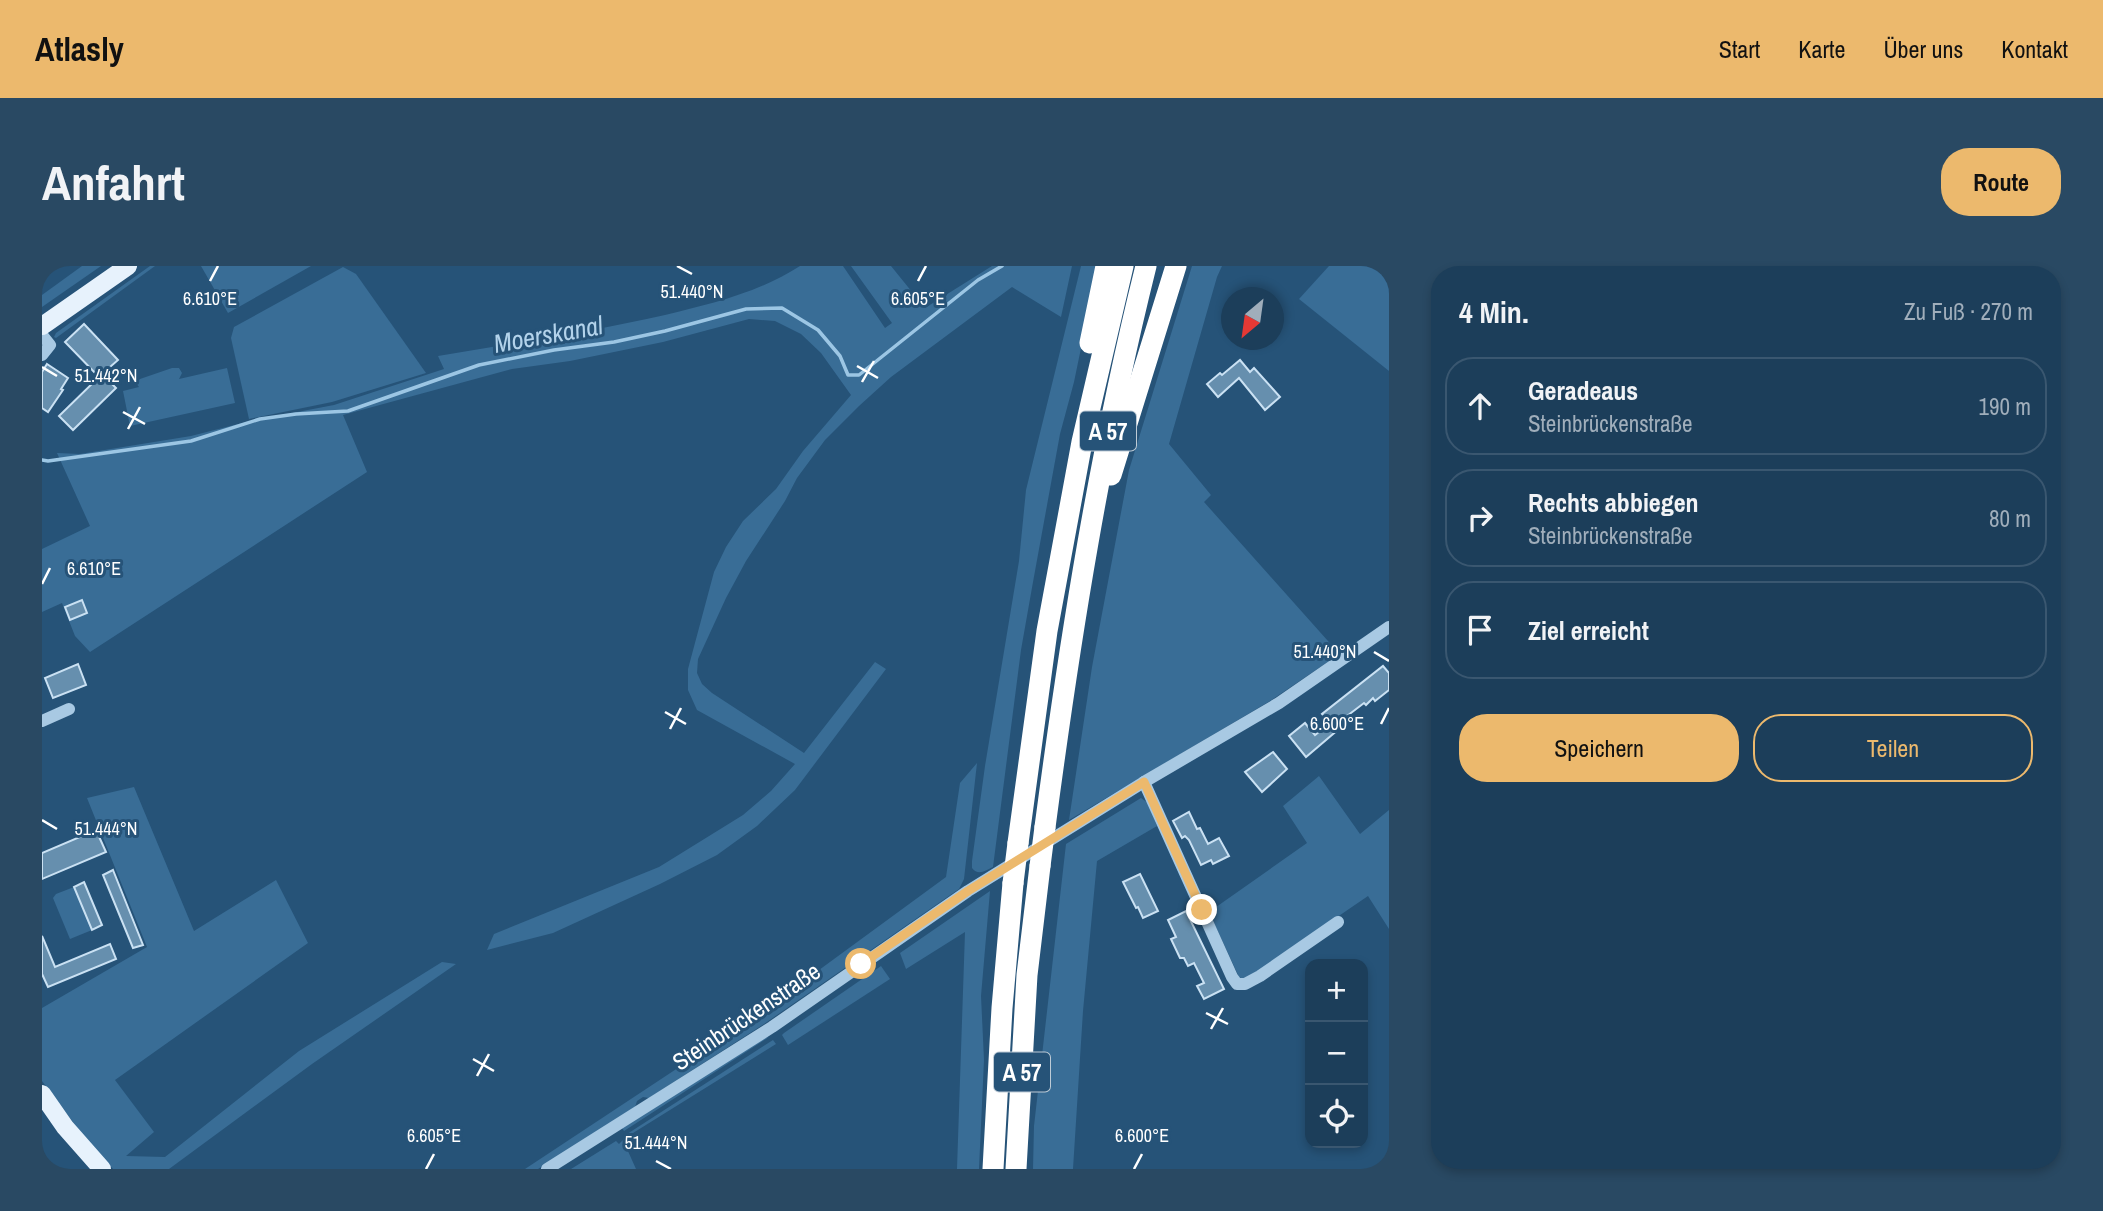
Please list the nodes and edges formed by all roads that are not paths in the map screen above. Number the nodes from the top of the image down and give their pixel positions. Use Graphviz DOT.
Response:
graph roads {
  1 [pos="128,266"];
  2 [pos="1107,266"];
  3 [pos="1123,266"];
  4 [pos="1146,266"];
  5 [pos="1173,266"];
  6 [pos="42,326"];
  7 [pos="42,335"];
  8 [pos="42,355"];
  9 [pos="1082,442"];
  10 [pos="1080,598"];
  11 [pos="1389,626"];
  12 [pos="69,709"];
  13 [pos="42,721"];
  14 [pos="1144,782"];
  15 [pos="1338,922"];
  16 [pos="42,1094"];
  17 [pos="102,1169"];
  18 [pos="547,1169"];
  19 [pos="993,1169"];
  20 [pos="1016,1169"];
  1 -- 6 [label="main road"];
  2 -- 9 [label="highway"];
  3 -- 9 [label="highway, A 57"];
  4 -- 10 [label="highway, A 57"];
  5 -- 10 [label="highway"];
  7 -- 8 [label="street"];
  9 -- 19 [label="highway, A 57, bridge"];
  10 -- 20 [label="highway, A 57, bridge"];
  11 -- 14 [label="street, Steinbrückenstraße"];
  12 -- 13 [label="street"];
  14 -- 15 [label="street"];
  14 -- 18 [label="street, Steinbrückenstraße"];
  16 -- 17 [label="main road"];
}
